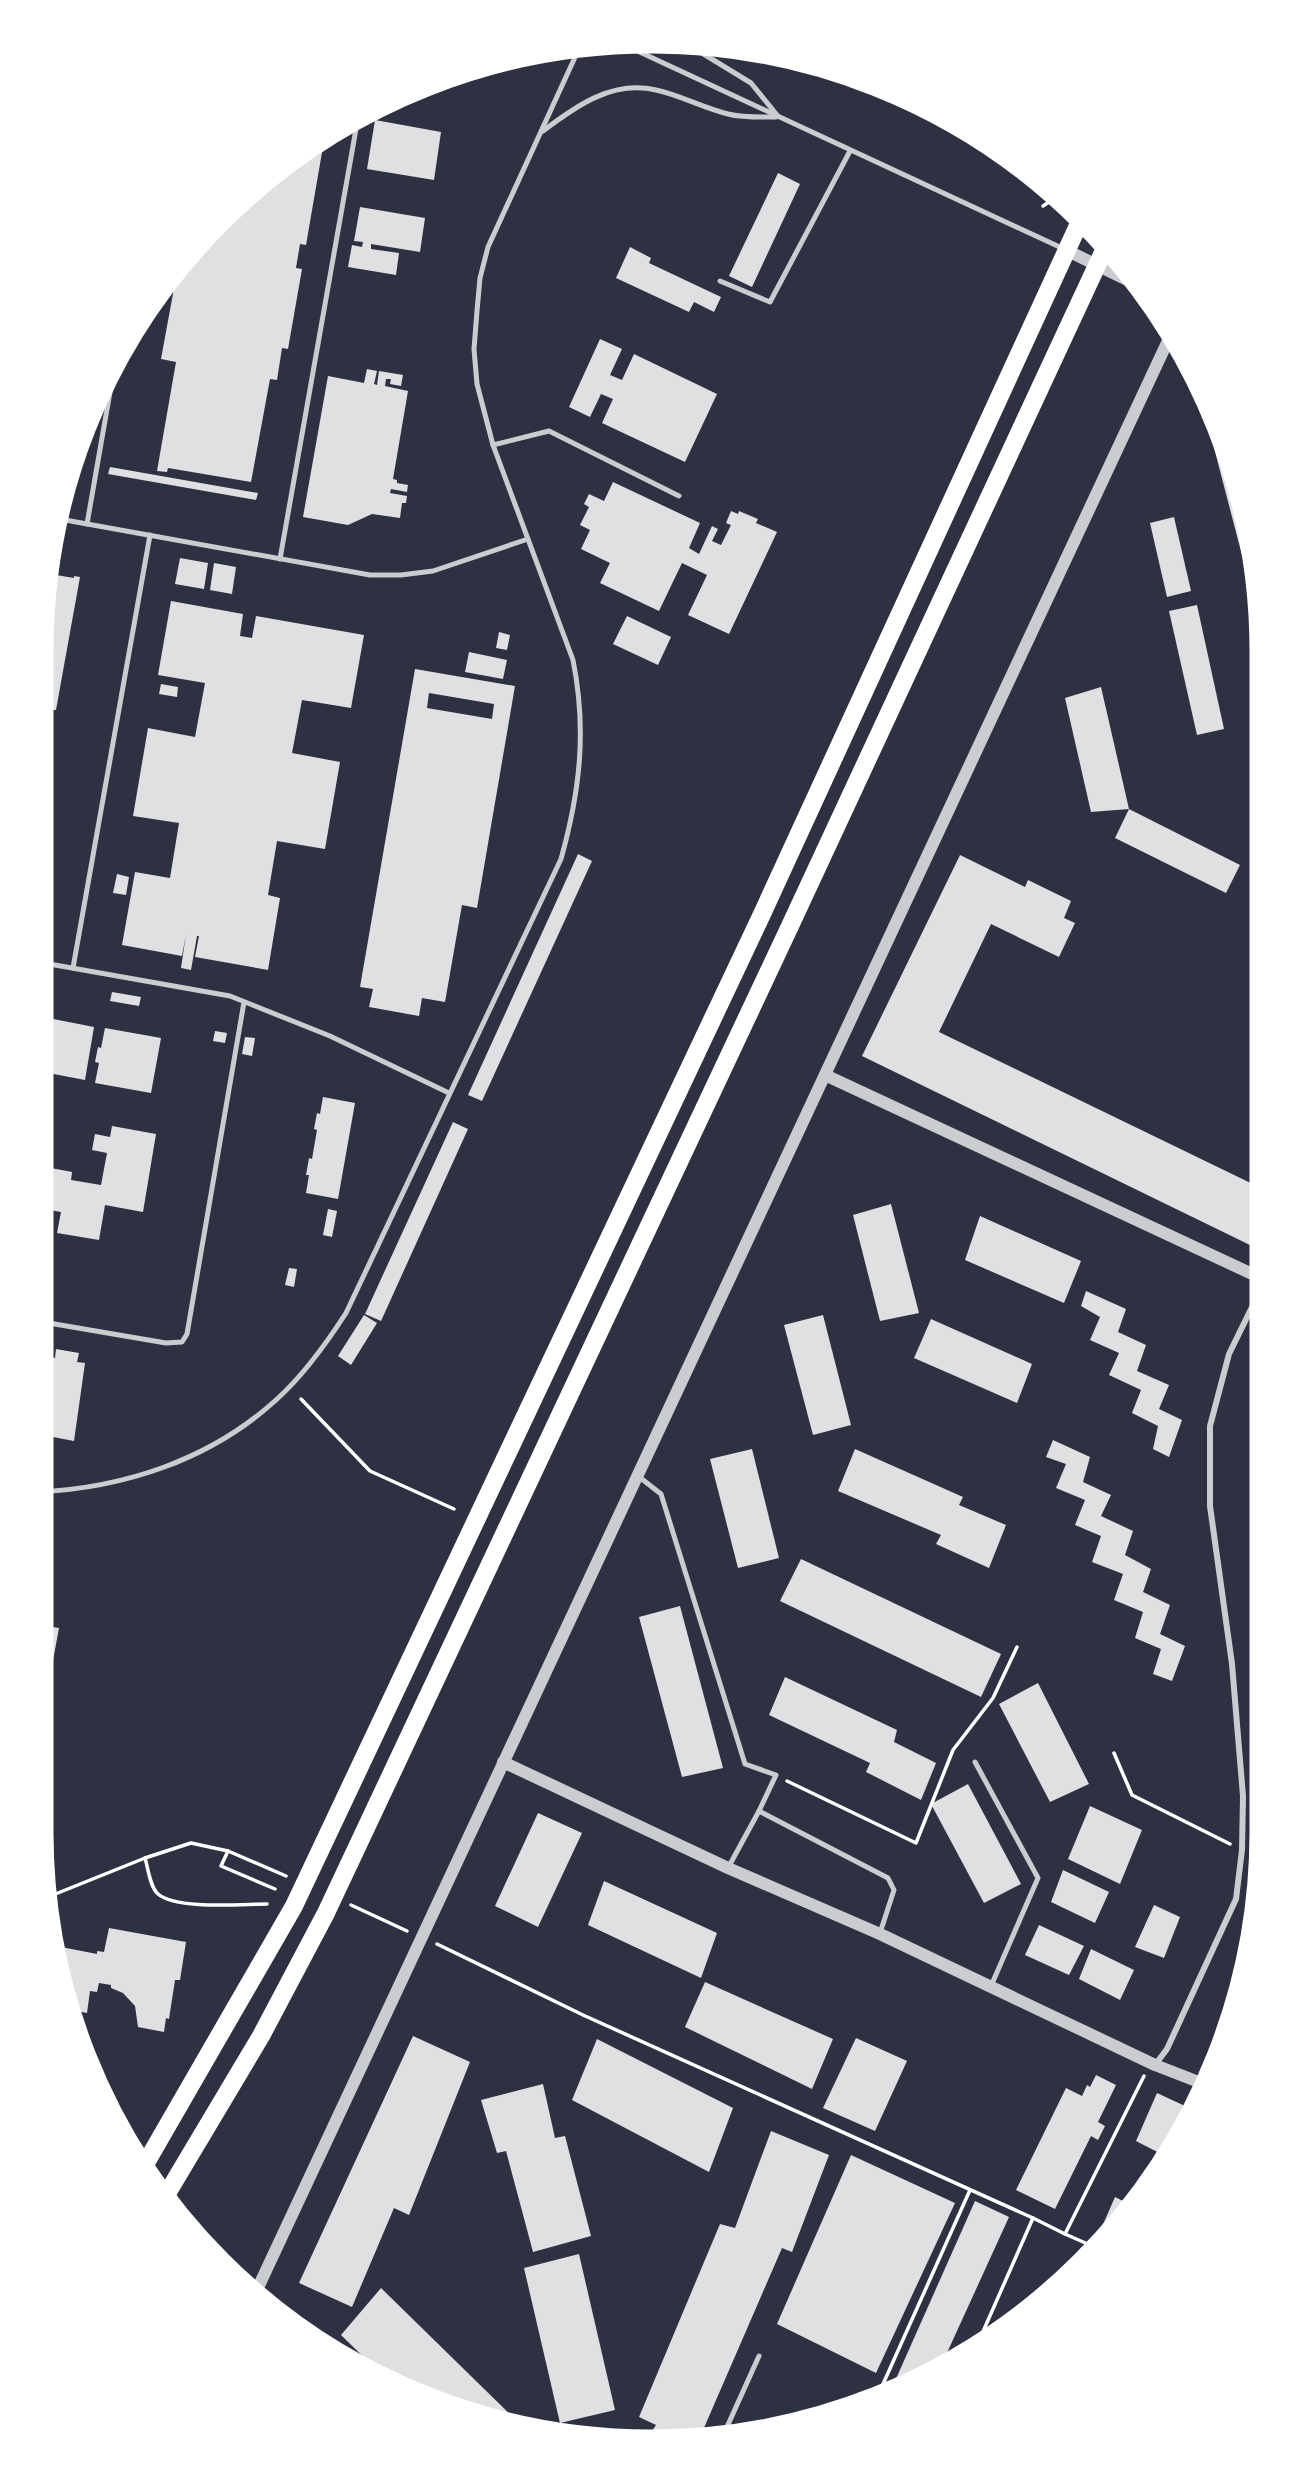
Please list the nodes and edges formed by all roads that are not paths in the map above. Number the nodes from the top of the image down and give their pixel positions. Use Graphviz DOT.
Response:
graph roads {
  1 [pos="634,49"];
  2 [pos="700,51"];
  3 [pos="577,54"];
  4 [pos="779,118"];
  5 [pos="356,127"];
  6 [pos="540,133"];
  7 [pos="850,151"];
  8 [pos="1078,225"];
  9 [pos="1066,250"];
  10 [pos="1103,253"];
  11 [pos="1097,266"];
  12 [pos="1124,279"];
  13 [pos="720,281"];
  14 [pos="1168,342"];
  15 [pos="111,384"];
  16 [pos="493,445"];
  17 [pos="678,496"];
  18 [pos="64,520"];
  19 [pos="87,524"];
  20 [pos="150,535"];
  21 [pos="528,539"];
  22 [pos="280,559"];
  23 [pos="49,964"];
  24 [pos="73,968"];
  25 [pos="244,1002"];
  26 [pos="825,1075"];
  27 [pos="449,1093"];
  28 [pos="1254,1275"];
  29 [pos="1254,1303"];
  30 [pos="49,1323"];
  31 [pos="637,1475"];
  32 [pos="49,1491"];
  33 [pos="503,1762"];
  34 [pos="975,1762"];
  35 [pos="759,1811"];
  36 [pos="728,1868"];
  37 [pos="880,1934"];
  38 [pos="991,1986"];
  39 [pos="1155,2065"];
  40 [pos="1199,2082"];
  41 [pos="147,2160"];
  42 [pos="169,2191"];
  43 [pos="258,2287"];
  44 [pos="759,2356"];
  45 [pos="726,2429"];
  1 -- 4 [label="lane"];
  2 -- 4 [label="lane"];
  3 -- 6 [label="lane"];
  4 -- 6 [label="lane"];
  4 -- 7 [label="lane"];
  5 -- 22 [label="lane"];
  6 -- 16 [label="lane"];
  7 -- 9 [label="lane"];
  7 -- 13 [label="lane"];
  8 -- 9 [label="main road"];
  9 -- 11 [label="street"];
  9 -- 41 [label="main road"];
  10 -- 11 [label="main road"];
  11 -- 12 [label="street"];
  11 -- 42 [label="main road"];
  14 -- 26 [label="street"];
  15 -- 19 [label="lane"];
  16 -- 17 [label="lane"];
  16 -- 21 [label="lane"];
  18 -- 19 [label="lane"];
  19 -- 20 [label="lane"];
  20 -- 22 [label="lane"];
  20 -- 24 [label="lane"];
  21 -- 22 [label="lane"];
  21 -- 27 [label="lane"];
  23 -- 24 [label="lane"];
  24 -- 25 [label="lane"];
  25 -- 27 [label="lane"];
  25 -- 30 [label="lane"];
  26 -- 28 [label="street"];
  26 -- 31 [label="street"];
  27 -- 32 [label="lane"];
  29 -- 39 [label="street"];
  31 -- 33 [label="street"];
  31 -- 35 [label="lane"];
  33 -- 36 [label="street"];
  33 -- 43 [label="street"];
  34 -- 38 [label="lane"];
  35 -- 36 [label="lane"];
  35 -- 37 [label="lane"];
  36 -- 37 [label="street"];
  37 -- 38 [label="street"];
  38 -- 39 [label="street"];
  39 -- 40 [label="street"];
  44 -- 45 [label="lane"];
}
